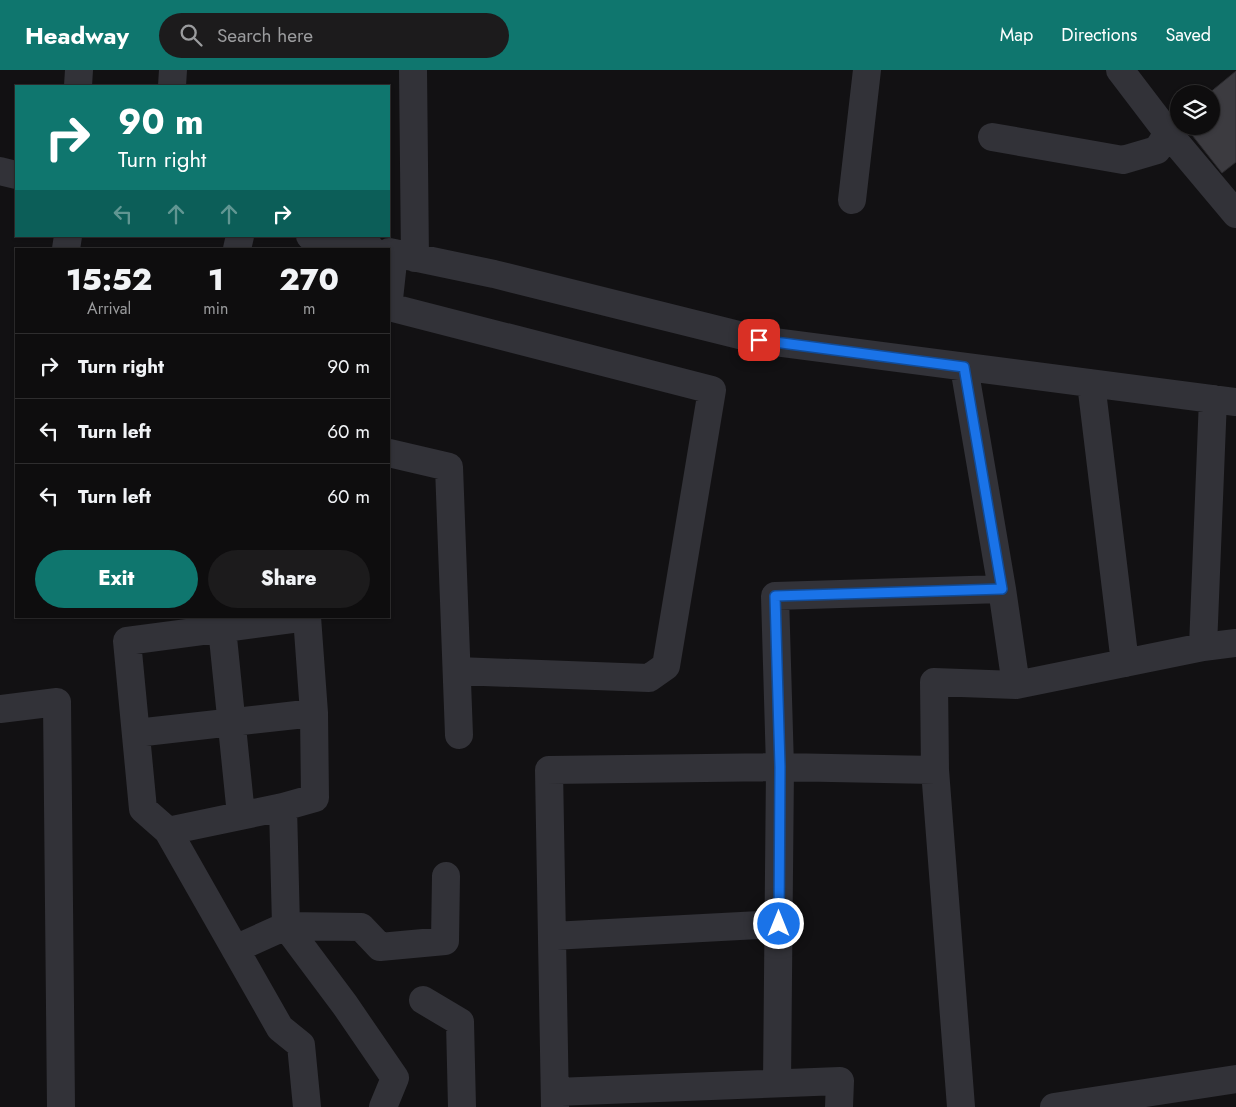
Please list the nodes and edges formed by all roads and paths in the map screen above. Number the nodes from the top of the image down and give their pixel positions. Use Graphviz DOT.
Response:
graph roads {
  1 [pos="79,70"];
  2 [pos="173,70"];
  3 [pos="413,70"];
  4 [pos="867,70"];
  5 [pos="1120,70"];
  6 [pos="78,85"];
  7 [pos="172,85"];
  8 [pos="1168,132"];
  9 [pos="992,137"];
  10 [pos="0,171"];
  11 [pos="15,175"];
  12 [pos="852,200"];
  13 [pos="1236,214"];
  14 [pos="315,237"];
  15 [pos="368,248"];
  16 [pos="392,253"];
  17 [pos="390,284"];
  18 [pos="390,307"];
  19 [pos="964,367"];
  20 [pos="1091,383"];
  21 [pos="1225,400"];
  22 [pos="390,454"];
  23 [pos="1002,589"];
  24 [pos="299,618"];
  25 [pos="307,618"];
  26 [pos="222,628"];
  27 [pos="1236,643"];
  28 [pos="1203,647"];
  29 [pos="1125,663"];
  30 [pos="456,671"];
  31 [pos="1016,685"];
  32 [pos="0,709"];
  33 [pos="314,713"];
  34 [pos="232,722"];
  35 [pos="136,733"];
  36 [pos="459,735"];
  37 [pos="780,767"];
  38 [pos="935,770"];
  39 [pos="282,807"];
  40 [pos="242,815"];
  41 [pos="168,830"];
  42 [pos="446,876"];
  43 [pos="779,924"];
  44 [pos="286,926"];
  45 [pos="552,936"];
  46 [pos="235,949"];
  47 [pos="422,1000"];
  48 [pos="301,1045"];
  49 [pos="1236,1080"];
  50 [pos="777,1083"];
  51 [pos="555,1099"];
  52 [pos="1146,1100"];
  53 [pos="458,1104"];
  54 [pos="61,1107"];
  55 [pos="307,1107"];
  56 [pos="322,1107"];
  57 [pos="383,1107"];
  58 [pos="839,1107"];
  59 [pos="960,1107"];
  60 [pos="1054,1107"];
  1 -- 6 [label="street"];
  2 -- 7 [label="street"];
  3 -- 16 [label="street"];
  4 -- 12 [label="street"];
  5 -- 8 [label="street"];
  8 -- 9 [label="street"];
  8 -- 13 [label="street"];
  10 -- 11 [label="street"];
  14 -- 15 [label="street"];
  16 -- 17 [label="street"];
  16 -- 19 [label="street"];
  18 -- 30 [label="street"];
  19 -- 20 [label="street"];
  19 -- 23 [label="street"];
  20 -- 21 [label="street"];
  20 -- 29 [label="street"];
  21 -- 28 [label="street"];
  22 -- 30 [label="street"];
  23 -- 31 [label="street"];
  23 -- 37 [label="street"];
  24 -- 26 [label="street"];
  25 -- 33 [label="street"];
  26 -- 34 [label="street"];
  26 -- 35 [label="street"];
  27 -- 28 [label="street"];
  28 -- 29 [label="street"];
  29 -- 31 [label="street"];
  30 -- 36 [label="street"];
  31 -- 38 [label="street"];
  32 -- 54 [label="street"];
  33 -- 34 [label="street"];
  33 -- 39 [label="street"];
  34 -- 35 [label="street"];
  34 -- 40 [label="street"];
  35 -- 41 [label="street"];
  37 -- 38 [label="street"];
  37 -- 43 [label="street"];
  37 -- 45 [label="street"];
  38 -- 59 [label="street"];
  39 -- 40 [label="street"];
  39 -- 44 [label="street"];
  40 -- 41 [label="street"];
  41 -- 46 [label="street"];
  42 -- 44 [label="street"];
  43 -- 45 [label="street"];
  43 -- 50 [label="street"];
  44 -- 46 [label="street"];
  44 -- 57 [label="street"];
  45 -- 51 [label="street"];
  46 -- 48 [label="street"];
  47 -- 53 [label="street"];
  48 -- 55 [label="street"];
  48 -- 56 [label="street"];
  49 -- 52 [label="street"];
  50 -- 51 [label="street"];
  50 -- 58 [label="street"];
  52 -- 60 [label="street"];
}
